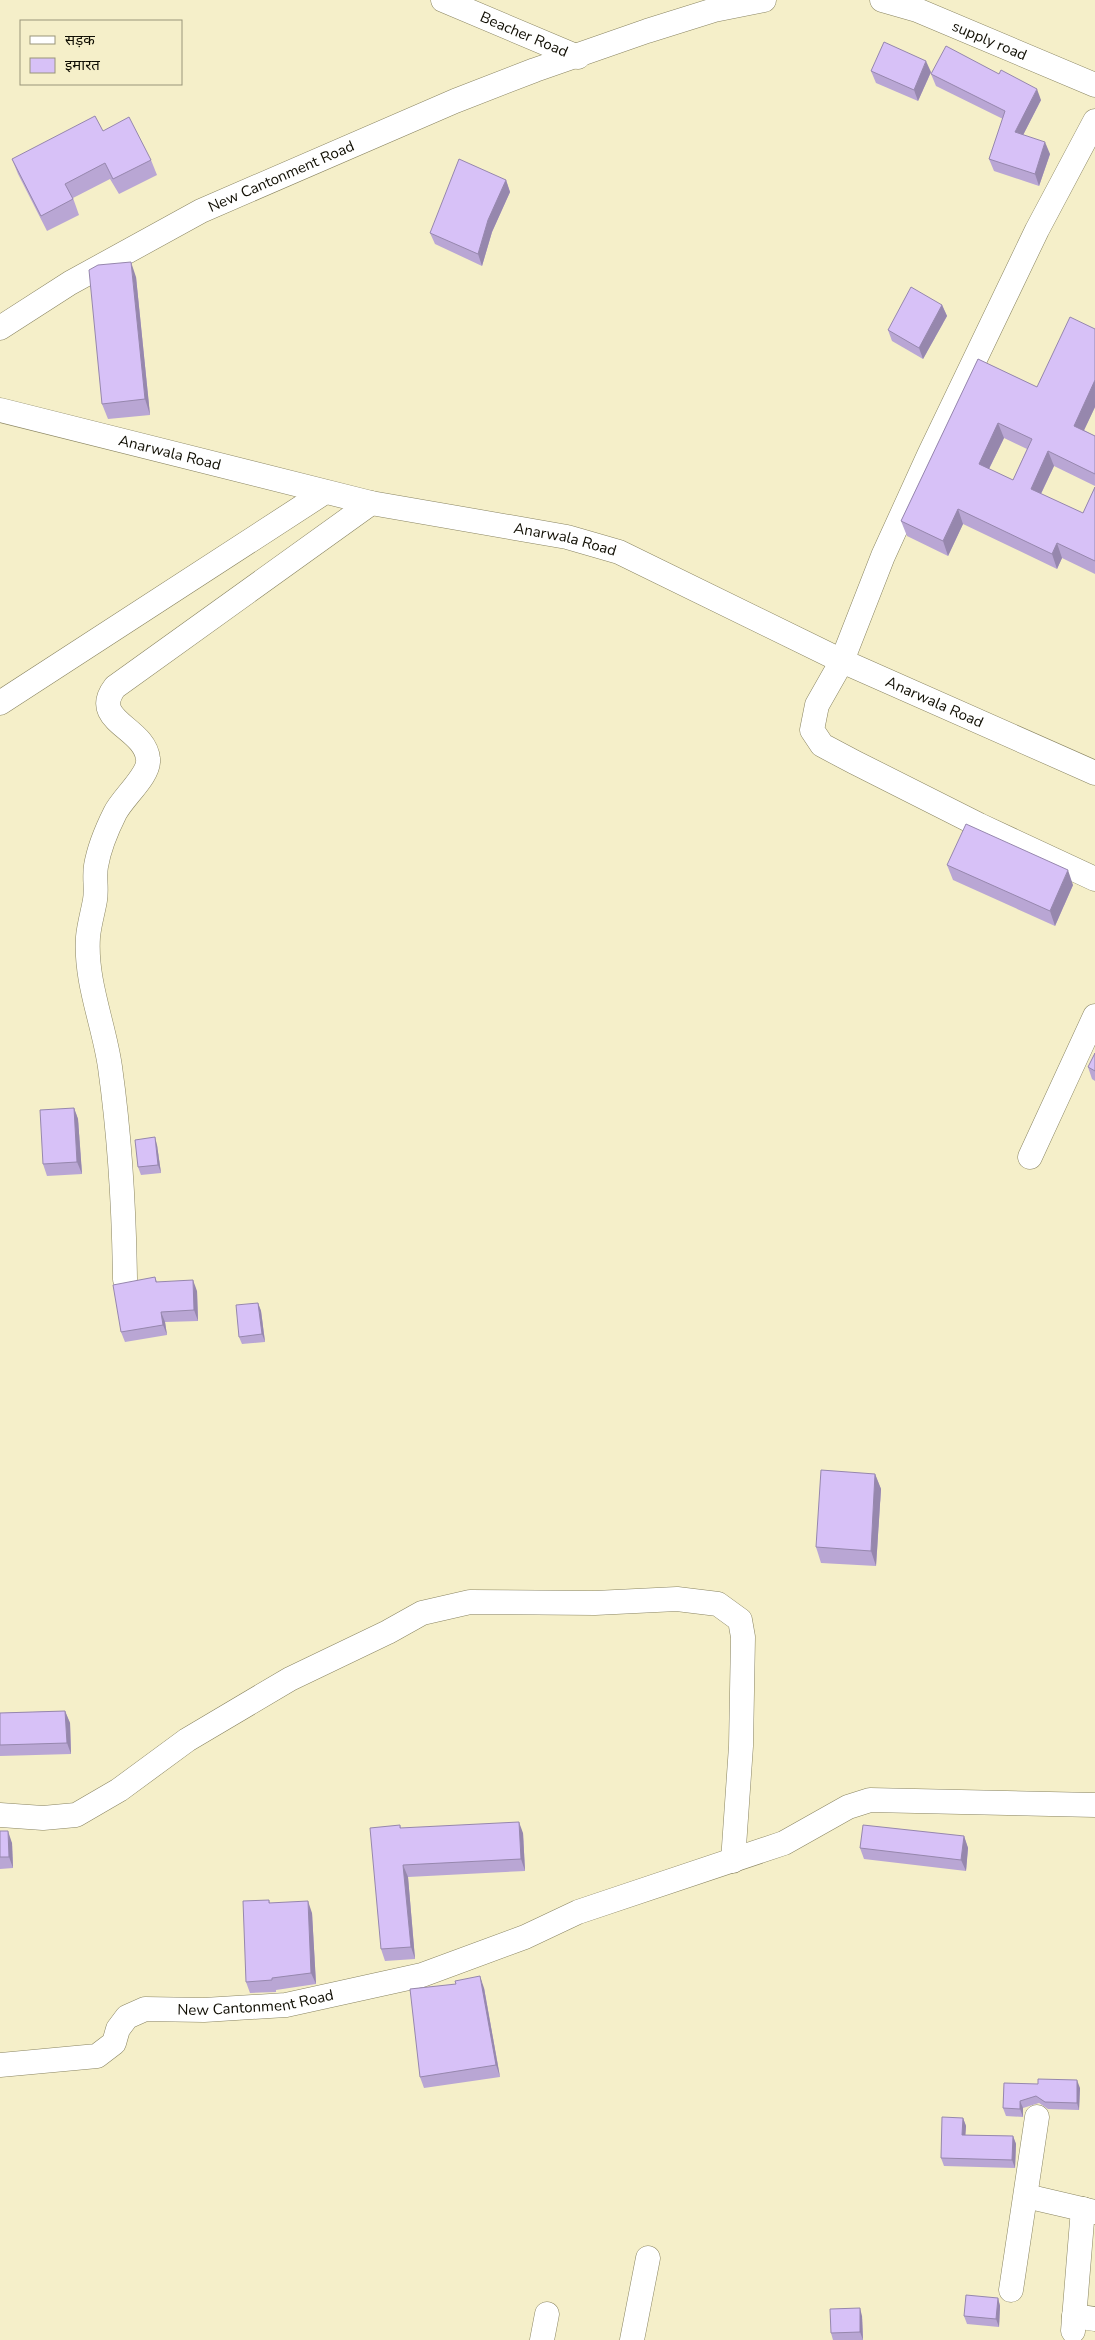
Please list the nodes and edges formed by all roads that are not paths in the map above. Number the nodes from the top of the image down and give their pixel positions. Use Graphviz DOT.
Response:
graph roads {
  1 [pos="443,0"];
  2 [pos="764,0"];
  3 [pos="882,0"];
  4 [pos="578,56"];
  5 [pos="1095,85"];
  6 [pos="1095,121"];
  7 [pos="0,328"];
  8 [pos="0,410"];
  9 [pos="325,492"];
  10 [pos="371,503"];
  11 [pos="842,661"];
  12 [pos="6,693"];
  13 [pos="1095,773"];
  14 [pos="1095,879"];
  15 [pos="1095,1016"];
  16 [pos="1030,1157"];
  17 [pos="125,1278"];
  18 [pos="1095,1805"];
  19 [pos="0,1815"];
  20 [pos="733,1862"];
  21 [pos="0,2065"];
  22 [pos="1037,2117"];
  23 [pos="1026,2196"];
  24 [pos="1089,2210"];
  25 [pos="648,2258"];
  26 [pos="1011,2290"];
  27 [pos="547,2314"];
  28 [pos="1081,2322"];
  29 [pos="542,2340"];
  30 [pos="632,2340"];
  1 -- 4 [label="street, Beacher Road"];
  2 -- 4 [label="street"];
  3 -- 5 [label="street, supply road"];
  4 -- 7 [label="street, New Cantonment Road"];
  6 -- 11 [label="street"];
  8 -- 9 [label="street, Anarwala Road"];
  9 -- 10 [label="street, Anarwala Road"];
  9 -- 12 [label="street"];
  10 -- 11 [label="street, Anarwala Road"];
  10 -- 17 [label="street"];
  11 -- 13 [label="street, Anarwala Road"];
  11 -- 14 [label="street"];
  15 -- 16 [label="street"];
  18 -- 20 [label="street, New Cantonment Road"];
  19 -- 20 [label="street"];
  20 -- 21 [label="street, New Cantonment Road"];
  22 -- 23 [label="street"];
  23 -- 24 [label="street"];
  23 -- 26 [label="street"];
  24 -- 28 [label="street"];
  25 -- 30 [label="street"];
  27 -- 29 [label="street"];
}
